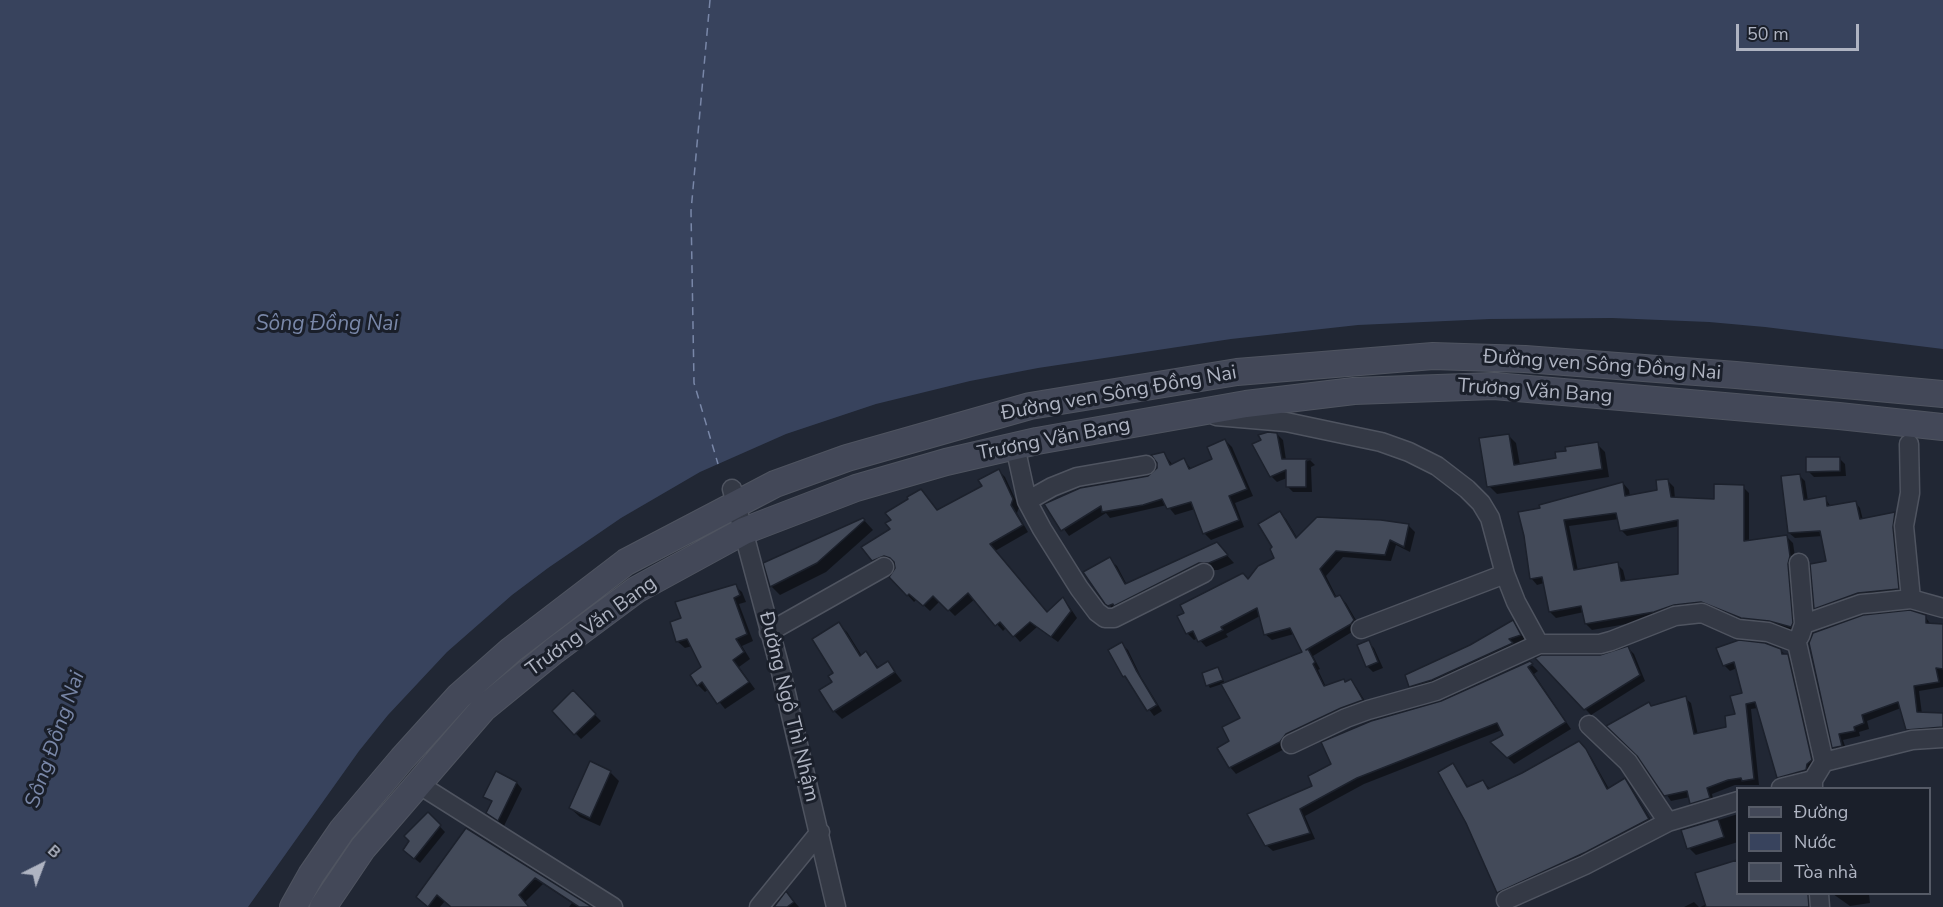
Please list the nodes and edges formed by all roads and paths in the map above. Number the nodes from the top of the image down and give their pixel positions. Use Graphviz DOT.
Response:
graph roads {
  1 [pos="1943,394"];
  2 [pos="1187,414"];
  3 [pos="1943,428"];
  4 [pos="1909,444"];
  5 [pos="1015,446"];
  6 [pos="1146,465"];
  7 [pos="1028,501"];
  8 [pos="737,508"];
  9 [pos="1799,563"];
  10 [pos="884,567"];
  11 [pos="1204,573"];
  12 [pos="1505,574"];
  13 [pos="1911,599"];
  14 [pos="1943,608"];
  15 [pos="1804,624"];
  16 [pos="1361,628"];
  17 [pos="769,632"];
  18 [pos="1797,643"];
  19 [pos="1539,644"];
  20 [pos="1589,725"];
  21 [pos="1943,738"];
  22 [pos="1291,744"];
  23 [pos="1824,762"];
  24 [pos="1813,784"];
  25 [pos="423,787"];
  26 [pos="1794,787"];
  27 [pos="1736,801"];
  28 [pos="1668,822"];
  29 [pos="820,832"];
  30 [pos="1506,900"];
  31 [pos="293,907"];
  32 [pos="323,907"];
  33 [pos="613,907"];
  34 [pos="759,907"];
  35 [pos="836,907"];
  1 -- 8 [label="main road, Đường ven Sông Đồng Nai"];
  2 -- 3 [label="main road, Trương Văn Bang"];
  2 -- 5 [label="main road, Trương Văn Bang"];
  2 -- 12 [label="street"];
  4 -- 13 [label="street"];
  5 -- 7 [label="street"];
  5 -- 8 [label="main road, Trương Văn Bang"];
  6 -- 7 [label="street"];
  7 -- 11 [label="street"];
  8 -- 17 [label="street, Đường Ngô Thì Nhậm"];
  8 -- 31 [label="main road, Đường ven Sông Đồng Nai"];
  8 -- 32 [label="main road, Trương Văn Bang"];
  9 -- 15 [label="street"];
  10 -- 17 [label="street"];
  12 -- 16 [label="street"];
  12 -- 19 [label="street"];
  13 -- 14 [label="street"];
  13 -- 15 [label="street"];
  15 -- 18 [label="street"];
  17 -- 29 [label="street, Đường Ngô Thì Nhậm"];
  18 -- 19 [label="street"];
  18 -- 23 [label="street"];
  19 -- 22 [label="street"];
  20 -- 28 [label="street"];
  21 -- 23 [label="street"];
  23 -- 24 [label="street"];
  24 -- 26 [label="street"];
  25 -- 33 [label="street"];
  27 -- 28 [label="street"];
  28 -- 30 [label="street"];
  29 -- 34 [label="street"];
  29 -- 35 [label="street, Đường Ngô Thì Nhậm"];
}
